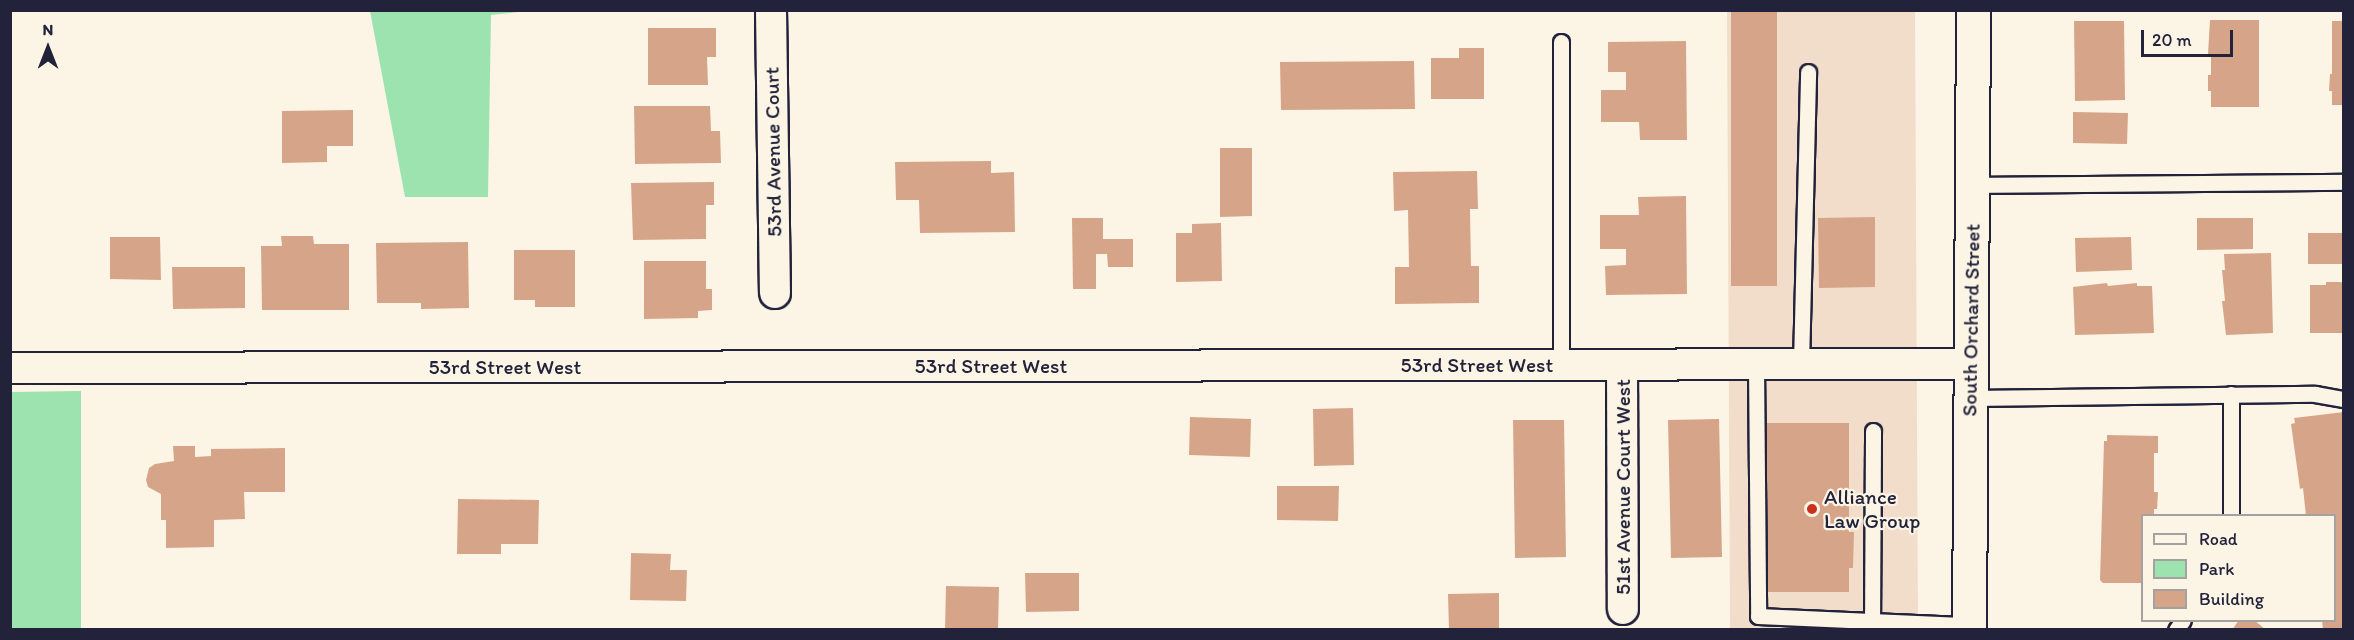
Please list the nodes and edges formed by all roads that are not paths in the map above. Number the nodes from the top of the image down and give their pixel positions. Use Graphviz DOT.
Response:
graph roads {
  1 [pos="771,10"];
  2 [pos="1973,10"];
  3 [pos="1562,42"];
  4 [pos="1808,72"];
  5 [pos="2343,182"];
  6 [pos="1973,185"];
  7 [pos="775,293"];
  8 [pos="1561,364"];
  9 [pos="1622,364"];
  10 [pos="1756,364"];
  11 [pos="1801,364"];
  12 [pos="1971,364"];
  13 [pos="10,368"];
  14 [pos="2231,394"];
  15 [pos="1970,398"];
  16 [pos="2343,399"];
  17 [pos="1873,431"];
  18 [pos="2230,514"];
  19 [pos="1623,609"];
  20 [pos="1758,623"];
  21 [pos="1872,626"];
  22 [pos="1969,627"];
  1 -- 7 [label="street, 53rd Avenue Court"];
  2 -- 6 [label="main road, South Orchard Street"];
  3 -- 8 [label="lane"];
  4 -- 11 [label="lane"];
  5 -- 6 [label="lane"];
  6 -- 12 [label="main road, South Orchard Street"];
  8 -- 9 [label="street, 53rd Street West"];
  8 -- 13 [label="street, 53rd Street West"];
  9 -- 10 [label="street, 53rd Street West"];
  9 -- 19 [label="street, 51st Avenue Court West"];
  10 -- 11 [label="street, 53rd Street West"];
  10 -- 20 [label="lane"];
  11 -- 12 [label="street, 53rd Street West"];
  12 -- 15 [label="main road, South Orchard Street"];
  14 -- 15 [label="lane"];
  14 -- 16 [label="lane"];
  14 -- 18 [label="lane"];
  15 -- 22 [label="main road, South Orchard Street"];
  17 -- 21 [label="lane"];
  20 -- 21 [label="lane"];
  21 -- 22 [label="lane"];
}
